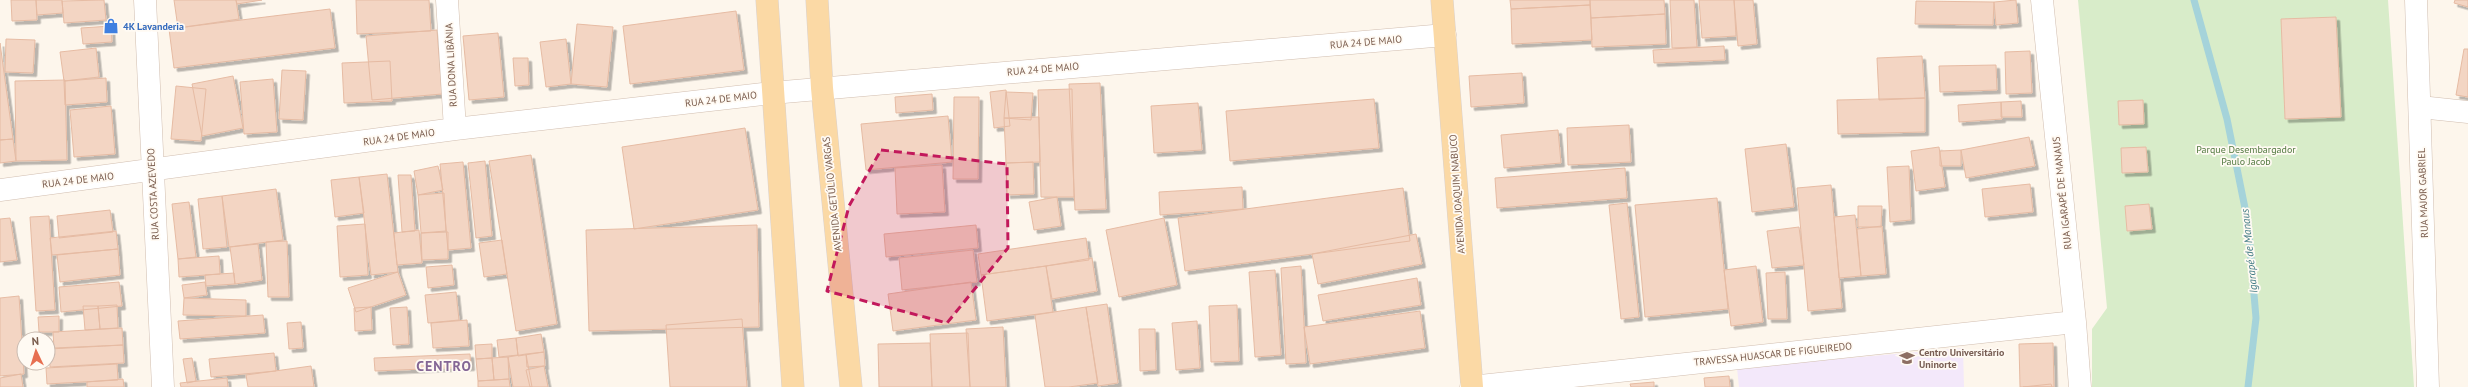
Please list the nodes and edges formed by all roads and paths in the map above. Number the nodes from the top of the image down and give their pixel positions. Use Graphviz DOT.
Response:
graph roads {
  1 [pos="145,0"];
  2 [pos="447,0"];
  3 [pos="767,0"];
  4 [pos="817,0"];
  5 [pos="1442,0"];
  6 [pos="2042,0"];
  7 [pos="2416,0"];
  8 [pos="1445,35"];
  9 [pos="822,88"];
  10 [pos="772,93"];
  11 [pos="2420,107"];
  12 [pos="2468,112"];
  13 [pos="454,129"];
  14 [pos="152,171"];
  15 [pos="0,190"];
  16 [pos="2075,322"];
  17 [pos="162,387"];
  18 [pos="793,387"];
  19 [pos="851,387"];
  20 [pos="1471,387"];
  21 [pos="2080,387"];
  22 [pos="2428,387"];
  1 -- 14 [label="street, RUA COSTA AZEVEDO"];
  2 -- 13 [label="street, RUA DONA LIBÂNIA"];
  3 -- 10 [label="main road"];
  4 -- 9 [label="main road, AVENIDA GETÚLIO VARGAS"];
  5 -- 8 [label="main road, AVENIDA JOAQUIM NABUCO"];
  6 -- 16 [label="street, RUA IGARAPÉ DE MANAUS"];
  7 -- 11 [label="street, RUA MAJOR GABRIEL"];
  8 -- 9 [label="street, RUA 24 DE MAIO"];
  8 -- 20 [label="main road, AVENIDA JOAQUIM NABUCO"];
  9 -- 10 [label="street, RUA 24 DE MAIO"];
  9 -- 19 [label="main road, AVENIDA GETÚLIO VARGAS"];
  10 -- 13 [label="street, RUA 24 DE MAIO"];
  10 -- 18 [label="main road"];
  11 -- 12 [label="street"];
  11 -- 22 [label="street, RUA MAJOR GABRIEL"];
  13 -- 14 [label="street, RUA 24 DE MAIO"];
  14 -- 15 [label="street, RUA 24 DE MAIO"];
  14 -- 17 [label="street, RUA COSTA AZEVEDO"];
  16 -- 20 [label="street, TRAVESSA HUASCAR DE FIGUEIREDO"];
  16 -- 21 [label="street, RUA IGARAPÉ DE MANAUS"];
}
